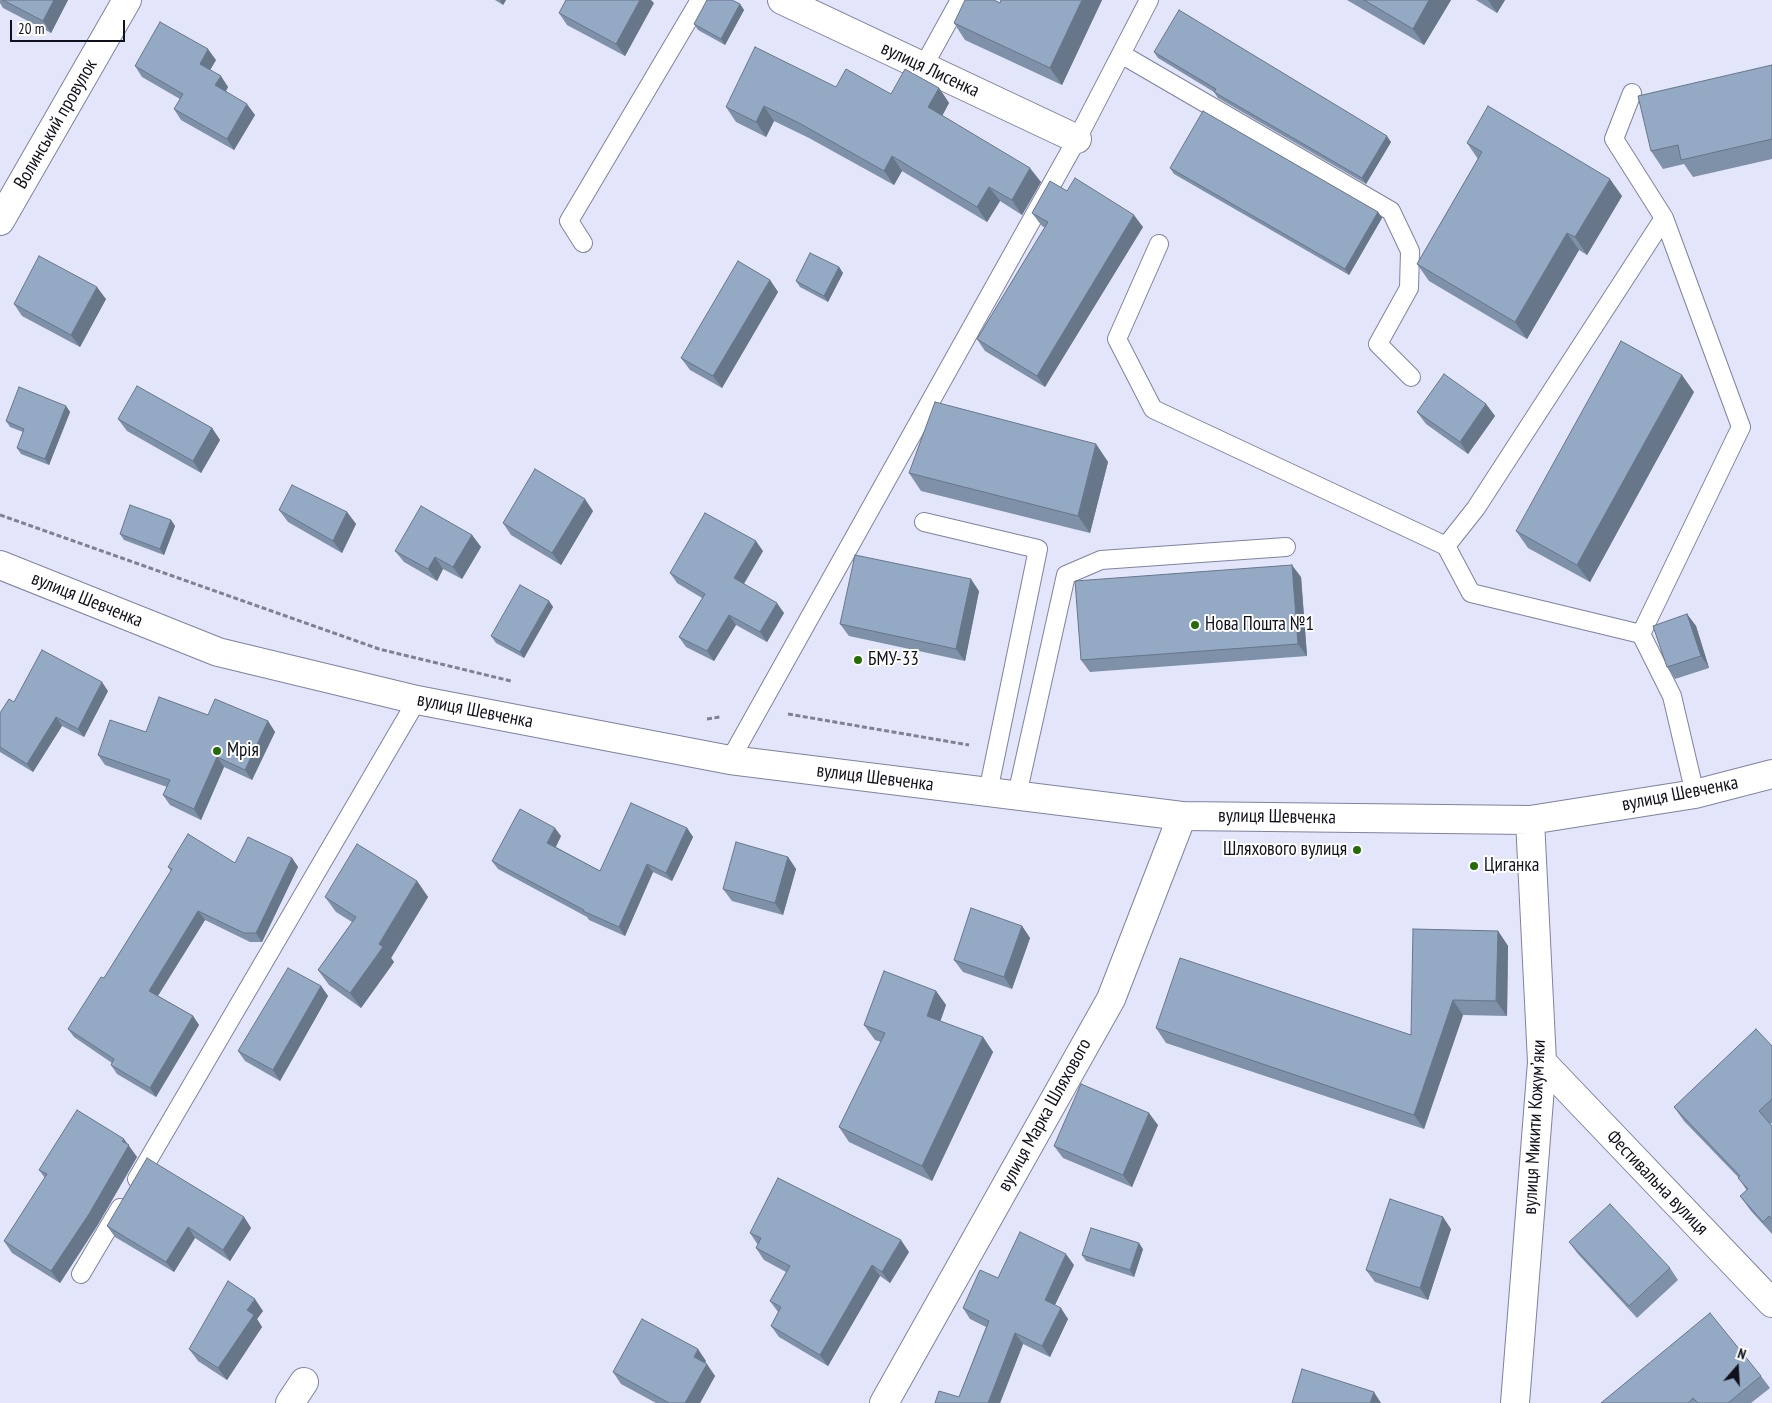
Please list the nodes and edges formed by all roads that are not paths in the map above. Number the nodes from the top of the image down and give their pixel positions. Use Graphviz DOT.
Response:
graph roads {
  1 [pos="127,0"];
  2 [pos="700,0"];
  3 [pos="782,0"];
  4 [pos="960,0"];
  5 [pos="1148,0"];
  6 [pos="1121,54"];
  7 [pos="923,67"];
  8 [pos="1632,93"];
  9 [pos="1077,139"];
  10 [pos="1664,218"];
  11 [pos="0,221"];
  12 [pos="583,243"];
  13 [pos="1159,244"];
  14 [pos="1411,377"];
  15 [pos="924,522"];
  16 [pos="1446,546"];
  17 [pos="1286,547"];
  18 [pos="0,565"];
  19 [pos="1641,634"];
  20 [pos="417,700"];
  21 [pos="730,760"];
  22 [pos="1772,774"];
  23 [pos="988,792"];
  24 [pos="1695,794"];
  25 [pos="1017,795"];
  26 [pos="1182,816"];
  27 [pos="1530,820"];
  28 [pos="1542,1062"];
  29 [pos="81,1274"];
  30 [pos="1772,1303"];
  31 [pos="884,1403"];
  32 [pos="1515,1403"];
  1 -- 11 [label="street, Волинський провулок"];
  2 -- 12 [label="lane"];
  3 -- 7 [label="street, вулиця Лисенка"];
  4 -- 7 [label="lane"];
  5 -- 6 [label="lane"];
  6 -- 9 [label="lane"];
  6 -- 14 [label="lane"];
  7 -- 9 [label="street, вулиця Лисенка"];
  8 -- 10 [label="lane"];
  9 -- 21 [label="lane"];
  10 -- 16 [label="lane"];
  10 -- 19 [label="lane"];
  13 -- 16 [label="lane"];
  15 -- 23 [label="lane"];
  16 -- 19 [label="lane"];
  17 -- 25 [label="lane"];
  18 -- 20 [label="street, вулиця Шевченка"];
  19 -- 24 [label="lane"];
  20 -- 21 [label="street, вулиця Шевченка"];
  20 -- 29 [label="lane"];
  21 -- 23 [label="street, вулиця Шевченка"];
  22 -- 24 [label="street, вулиця Шевченка"];
  23 -- 25 [label="street, вулиця Шевченка"];
  24 -- 27 [label="street, вулиця Шевченка"];
  25 -- 26 [label="street, вулиця Шевченка"];
  26 -- 27 [label="street, вулиця Шевченка"];
  26 -- 31 [label="street, вулиця Марка Шляхового"];
  27 -- 28 [label="street, вулиця Микити Кожумʼяки"];
  28 -- 30 [label="street, Фестивальна вулиця"];
  28 -- 32 [label="street, вулиця Микити Кожумʼяки"];
}
